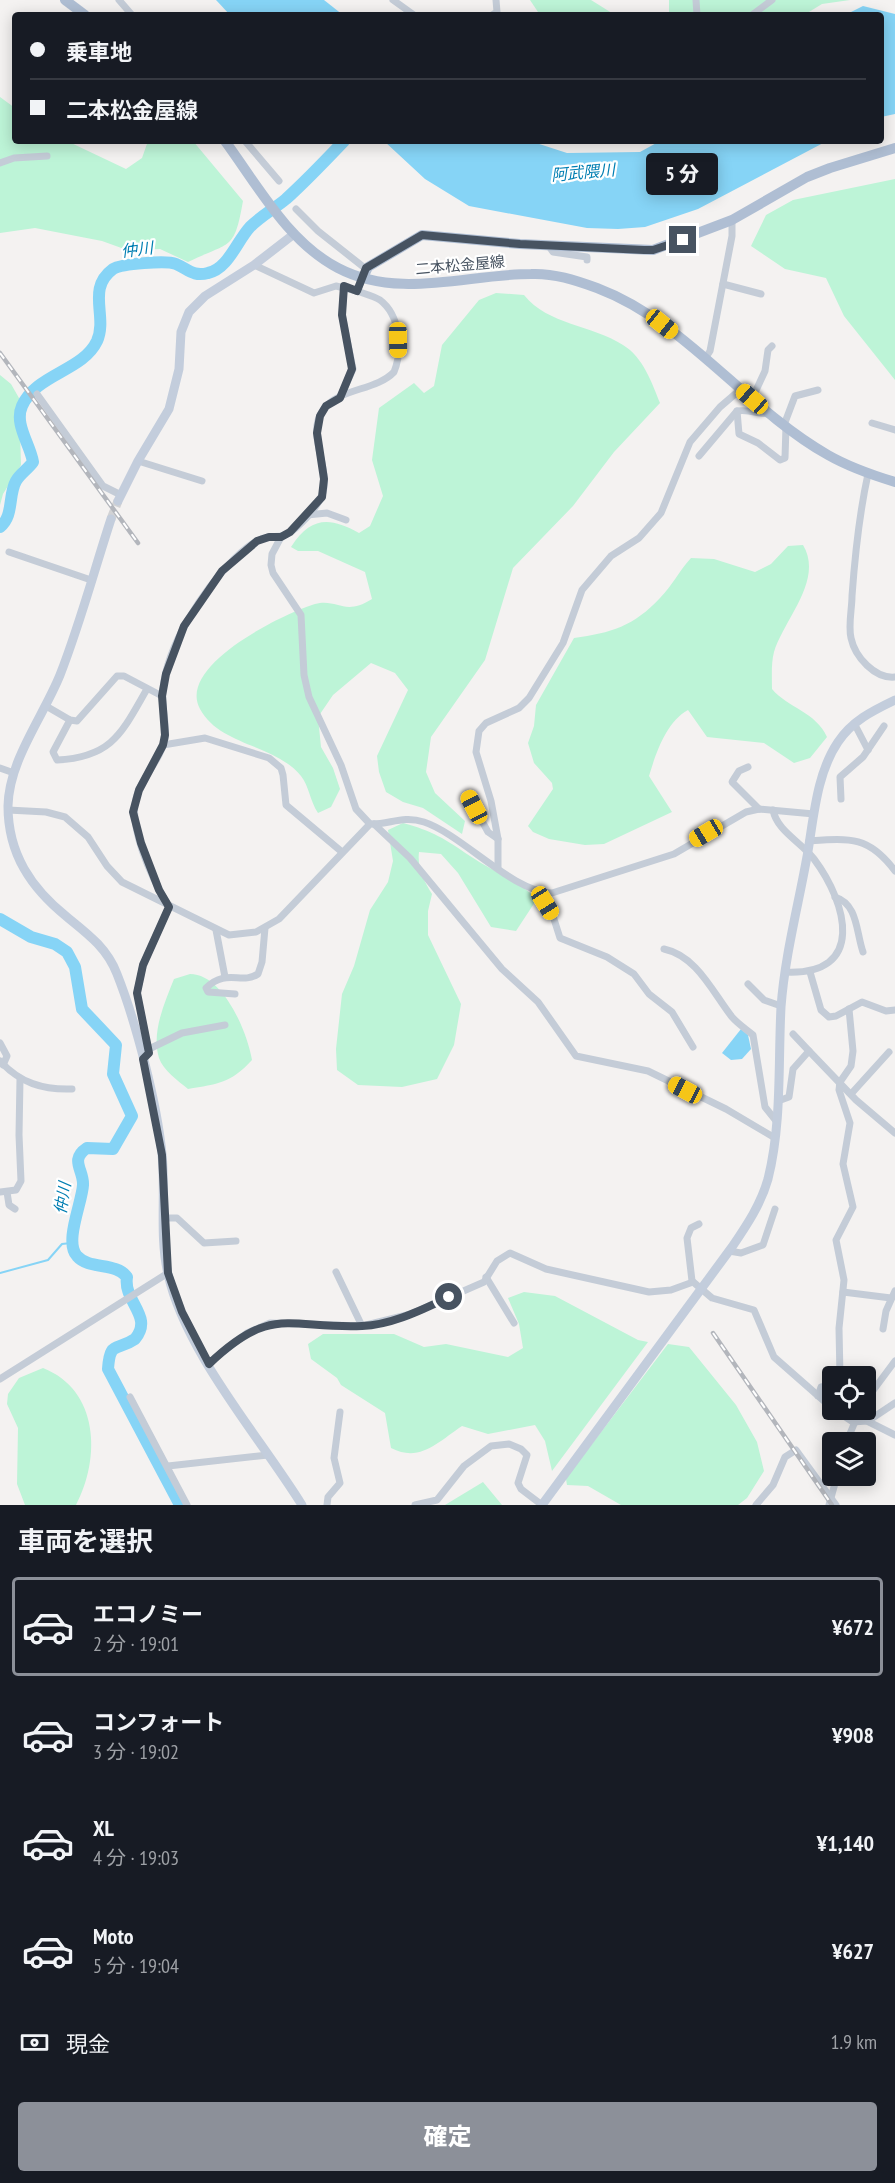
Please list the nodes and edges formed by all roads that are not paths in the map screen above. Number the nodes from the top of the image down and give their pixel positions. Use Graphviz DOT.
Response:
graph roads {
  1 [pos="65,0"];
  2 [pos="119,0"];
  3 [pos="393,0"];
  4 [pos="772,0"];
  5 [pos="81,12"];
  6 [pos="129,12"];
  7 [pos="410,12"];
  8 [pos="756,12"];
  9 [pos="227,144"];
  10 [pos="249,144"];
  11 [pos="895,148"];
  12 [pos="47,156"];
  13 [pos="0,163"];
  14 [pos="279,180"];
  15 [pos="296,209"];
  16 [pos="732,220"];
  17 [pos="294,234"];
  18 [pos="548,245"];
  19 [pos="587,260"];
  20 [pos="254,265"];
  21 [pos="364,273"];
  22 [pos="723,284"];
  23 [pos="344,286"];
  24 [pos="357,291"];
  25 [pos="761,294"];
  26 [pos="772,346"];
  27 [pos="705,359"];
  28 [pos="741,389"];
  29 [pos="818,390"];
  30 [pos="37,394"];
  31 [pos="340,398"];
  32 [pos="752,399"];
  33 [pos="736,411"];
  34 [pos="770,414"];
  35 [pos="872,423"];
  36 [pos="785,425"];
  37 [pos="895,430"];
  38 [pos="699,456"];
  39 [pos="138,461"];
  40 [pos="868,474"];
  41 [pos="202,481"];
  42 [pos="895,482"];
  43 [pos="120,498"];
  44 [pos="307,515"];
  45 [pos="111,519"];
  46 [pos="346,520"];
  47 [pos="281,537"];
  48 [pos="9,552"];
  49 [pos="91,580"];
  50 [pos="895,677"];
  51 [pos="147,689"];
  52 [pos="162,696"];
  53 [pos="895,700"];
  54 [pos="46,706"];
  55 [pos="70,720"];
  56 [pos="854,723"];
  57 [pos="884,726"];
  58 [pos="163,745"];
  59 [pos="868,750"];
  60 [pos="748,767"];
  61 [pos="0,768"];
  62 [pos="14,773"];
  63 [pos="467,794"];
  64 [pos="841,799"];
  65 [pos="759,809"];
  66 [pos="8,810"];
  67 [pos="773,810"];
  68 [pos="814,814"];
  69 [pos="372,824"];
  70 [pos="498,839"];
  71 [pos="809,841"];
  72 [pos="342,852"];
  73 [pos="808,852"];
  74 [pos="498,867"];
  75 [pos="895,871"];
  76 [pos="541,891"];
  77 [pos="835,897"];
  78 [pos="169,907"];
  79 [pos="265,928"];
  80 [pos="216,930"];
  81 [pos="664,949"];
  82 [pos="863,952"];
  83 [pos="785,972"];
  84 [pos="810,972"];
  85 [pos="225,977"];
  86 [pos="748,984"];
  87 [pos="236,994"];
  88 [pos="782,1006"];
  89 [pos="849,1009"];
  90 [pos="895,1010"];
  91 [pos="225,1024"];
  92 [pos="793,1034"];
  93 [pos="0,1043"];
  94 [pos="693,1047"];
  95 [pos="148,1049"];
  96 [pos="809,1051"];
  97 [pos="889,1052"];
  98 [pos="143,1059"];
  99 [pos="2,1063"];
  100 [pos="20,1079"];
  101 [pos="840,1082"];
  102 [pos="72,1089"];
  103 [pos="851,1094"];
  104 [pos="778,1101"];
  105 [pos="777,1122"];
  106 [pos="895,1133"];
  107 [pos="775,1138"];
  108 [pos="3,1192"];
  109 [pos="15,1209"];
  110 [pos="775,1209"];
  111 [pos="165,1218"];
  112 [pos="699,1224"];
  113 [pos="236,1241"];
  114 [pos="729,1251"];
  115 [pos="336,1272"];
  116 [pos="168,1273"];
  117 [pos="486,1277"];
  118 [pos="697,1285"];
  119 [pos="843,1292"];
  120 [pos="894,1293"];
  121 [pos="514,1323"];
  122 [pos="362,1326"];
  123 [pos="883,1329"];
  124 [pos="895,1361"];
  125 [pos="209,1364"];
  126 [pos="840,1366"];
  127 [pos="0,1379"];
  128 [pos="822,1387"];
  129 [pos="876,1387"];
  130 [pos="818,1396"];
  131 [pos="130,1397"];
  132 [pos="822,1399"];
  133 [pos="895,1403"];
  134 [pos="340,1412"];
  135 [pos="849,1420"];
  136 [pos="868,1421"];
  137 [pos="852,1422"];
  138 [pos="849,1432"];
  139 [pos="895,1435"];
  140 [pos="268,1455"];
  141 [pos="168,1466"];
  142 [pos="834,1486"];
  143 [pos="830,1502"];
  144 [pos="187,1505"];
  145 [pos="302,1505"];
  146 [pos="327,1505"];
  147 [pos="415,1505"];
  148 [pos="542,1505"];
  149 [pos="756,1505"];
  150 [pos="836,1505"];
  1 -- 5 [label="main road"];
  2 -- 6 [label="street"];
  3 -- 7 [label="street"];
  4 -- 8 [label="street"];
  9 -- 17 [label="main road, 二本松金屋線"];
  10 -- 14 [label="street"];
  11 -- 16 [label="main road, 二本松金屋線"];
  12 -- 13 [label="street"];
  15 -- 21 [label="street"];
  16 -- 18 [label="main road, 二本松金屋線"];
  16 -- 22 [label="street"];
  17 -- 20 [label="street"];
  17 -- 21 [label="main road, 二本松金屋線"];
  18 -- 19 [label="street"];
  18 -- 21 [label="main road, 二本松金屋線"];
  20 -- 23 [label="street"];
  20 -- 39 [label="street"];
  21 -- 24 [label="street"];
  21 -- 27 [label="main road, 二本松金屋線"];
  22 -- 25 [label="street"];
  22 -- 27 [label="street"];
  23 -- 24 [label="street"];
  23 -- 31 [label="street"];
  24 -- 31 [label="street"];
  26 -- 32 [label="street"];
  27 -- 28 [label="main road, 二本松金屋線"];
  28 -- 32 [label="main road, 二本松金屋線"];
  28 -- 70 [label="street"];
  29 -- 36 [label="street"];
  30 -- 43 [label="street"];
  31 -- 44 [label="street"];
  32 -- 34 [label="main road, 二本松金屋線"];
  33 -- 34 [label="street"];
  33 -- 36 [label="street"];
  33 -- 38 [label="street"];
  34 -- 36 [label="main road, 二本松金屋線"];
  35 -- 37 [label="street"];
  36 -- 40 [label="main road, 二本松金屋線"];
  39 -- 41 [label="street"];
  39 -- 43 [label="street"];
  40 -- 42 [label="main road, 二本松金屋線"];
  40 -- 50 [label="street"];
  44 -- 46 [label="street"];
  44 -- 47 [label="street"];
  45 -- 49 [label="street"];
  47 -- 52 [label="street"];
  47 -- 69 [label="street"];
  48 -- 49 [label="street"];
  49 -- 54 [label="street"];
  51 -- 52 [label="street"];
  51 -- 55 [label="street"];
  51 -- 55 [label="street"];
  52 -- 58 [label="street"];
  53 -- 56 [label="street"];
  54 -- 55 [label="street"];
  54 -- 62 [label="street"];
  56 -- 59 [label="street"];
  56 -- 68 [label="street"];
  57 -- 59 [label="street"];
  58 -- 72 [label="street"];
  58 -- 78 [label="street"];
  59 -- 64 [label="street"];
  60 -- 65 [label="street"];
  61 -- 62 [label="street"];
  62 -- 66 [label="street"];
  63 -- 70 [label="street"];
  65 -- 67 [label="street"];
  65 -- 76 [label="street"];
  66 -- 78 [label="street"];
  66 -- 98 [label="street"];
  67 -- 68 [label="street"];
  67 -- 73 [label="street"];
  68 -- 71 [label="street"];
  69 -- 72 [label="street"];
  69 -- 74 [label="street"];
  69 -- 107 [label="street"];
  70 -- 74 [label="street"];
  71 -- 73 [label="street"];
  71 -- 75 [label="street"];
  72 -- 79 [label="street"];
  73 -- 77 [label="street"];
  73 -- 83 [label="street"];
  74 -- 76 [label="street"];
  76 -- 94 [label="street"];
  77 -- 82 [label="street"];
  77 -- 84 [label="street"];
  78 -- 80 [label="street"];
  78 -- 95 [label="street"];
  79 -- 80 [label="street"];
  79 -- 85 [label="street"];
  80 -- 85 [label="street"];
  81 -- 105 [label="street"];
  83 -- 84 [label="street"];
  83 -- 88 [label="street"];
  84 -- 89 [label="street"];
  85 -- 87 [label="street"];
  86 -- 88 [label="street"];
  88 -- 104 [label="street"];
  89 -- 90 [label="street"];
  89 -- 101 [label="street"];
  91 -- 95 [label="street"];
  92 -- 96 [label="street"];
  93 -- 99 [label="street"];
  95 -- 98 [label="street"];
  96 -- 101 [label="street"];
  96 -- 104 [label="street"];
  97 -- 103 [label="street"];
  98 -- 111 [label="street"];
  99 -- 100 [label="street"];
  100 -- 102 [label="street"];
  100 -- 108 [label="street"];
  101 -- 103 [label="street"];
  101 -- 119 [label="street"];
  103 -- 106 [label="street"];
  104 -- 105 [label="street"];
  105 -- 107 [label="street"];
  107 -- 114 [label="street"];
  108 -- 109 [label="street"];
  110 -- 114 [label="street"];
  111 -- 113 [label="street"];
  111 -- 116 [label="street"];
  112 -- 118 [label="street"];
  114 -- 118 [label="street"];
  115 -- 122 [label="street"];
  116 -- 125 [label="street"];
  116 -- 127 [label="street"];
  117 -- 118 [label="street"];
  117 -- 121 [label="street"];
  117 -- 122 [label="street"];
  118 -- 130 [label="street"];
  118 -- 148 [label="street"];
  119 -- 120 [label="street"];
  119 -- 126 [label="street"];
  120 -- 123 [label="street"];
  122 -- 125 [label="street"];
  124 -- 129 [label="street"];
  125 -- 140 [label="street"];
  128 -- 130 [label="street"];
  130 -- 132 [label="street"];
  131 -- 141 [label="street"];
  133 -- 136 [label="street"];
  134 -- 146 [label="street"];
  135 -- 137 [label="street"];
  136 -- 137 [label="street"];
  136 -- 139 [label="street"];
  137 -- 138 [label="street"];
  140 -- 141 [label="street"];
  140 -- 145 [label="street"];
  141 -- 144 [label="street"];
  142 -- 143 [label="street"];
  143 -- 149 [label="street"];
  143 -- 150 [label="street"];
  147 -- 148 [label="street"];
}
